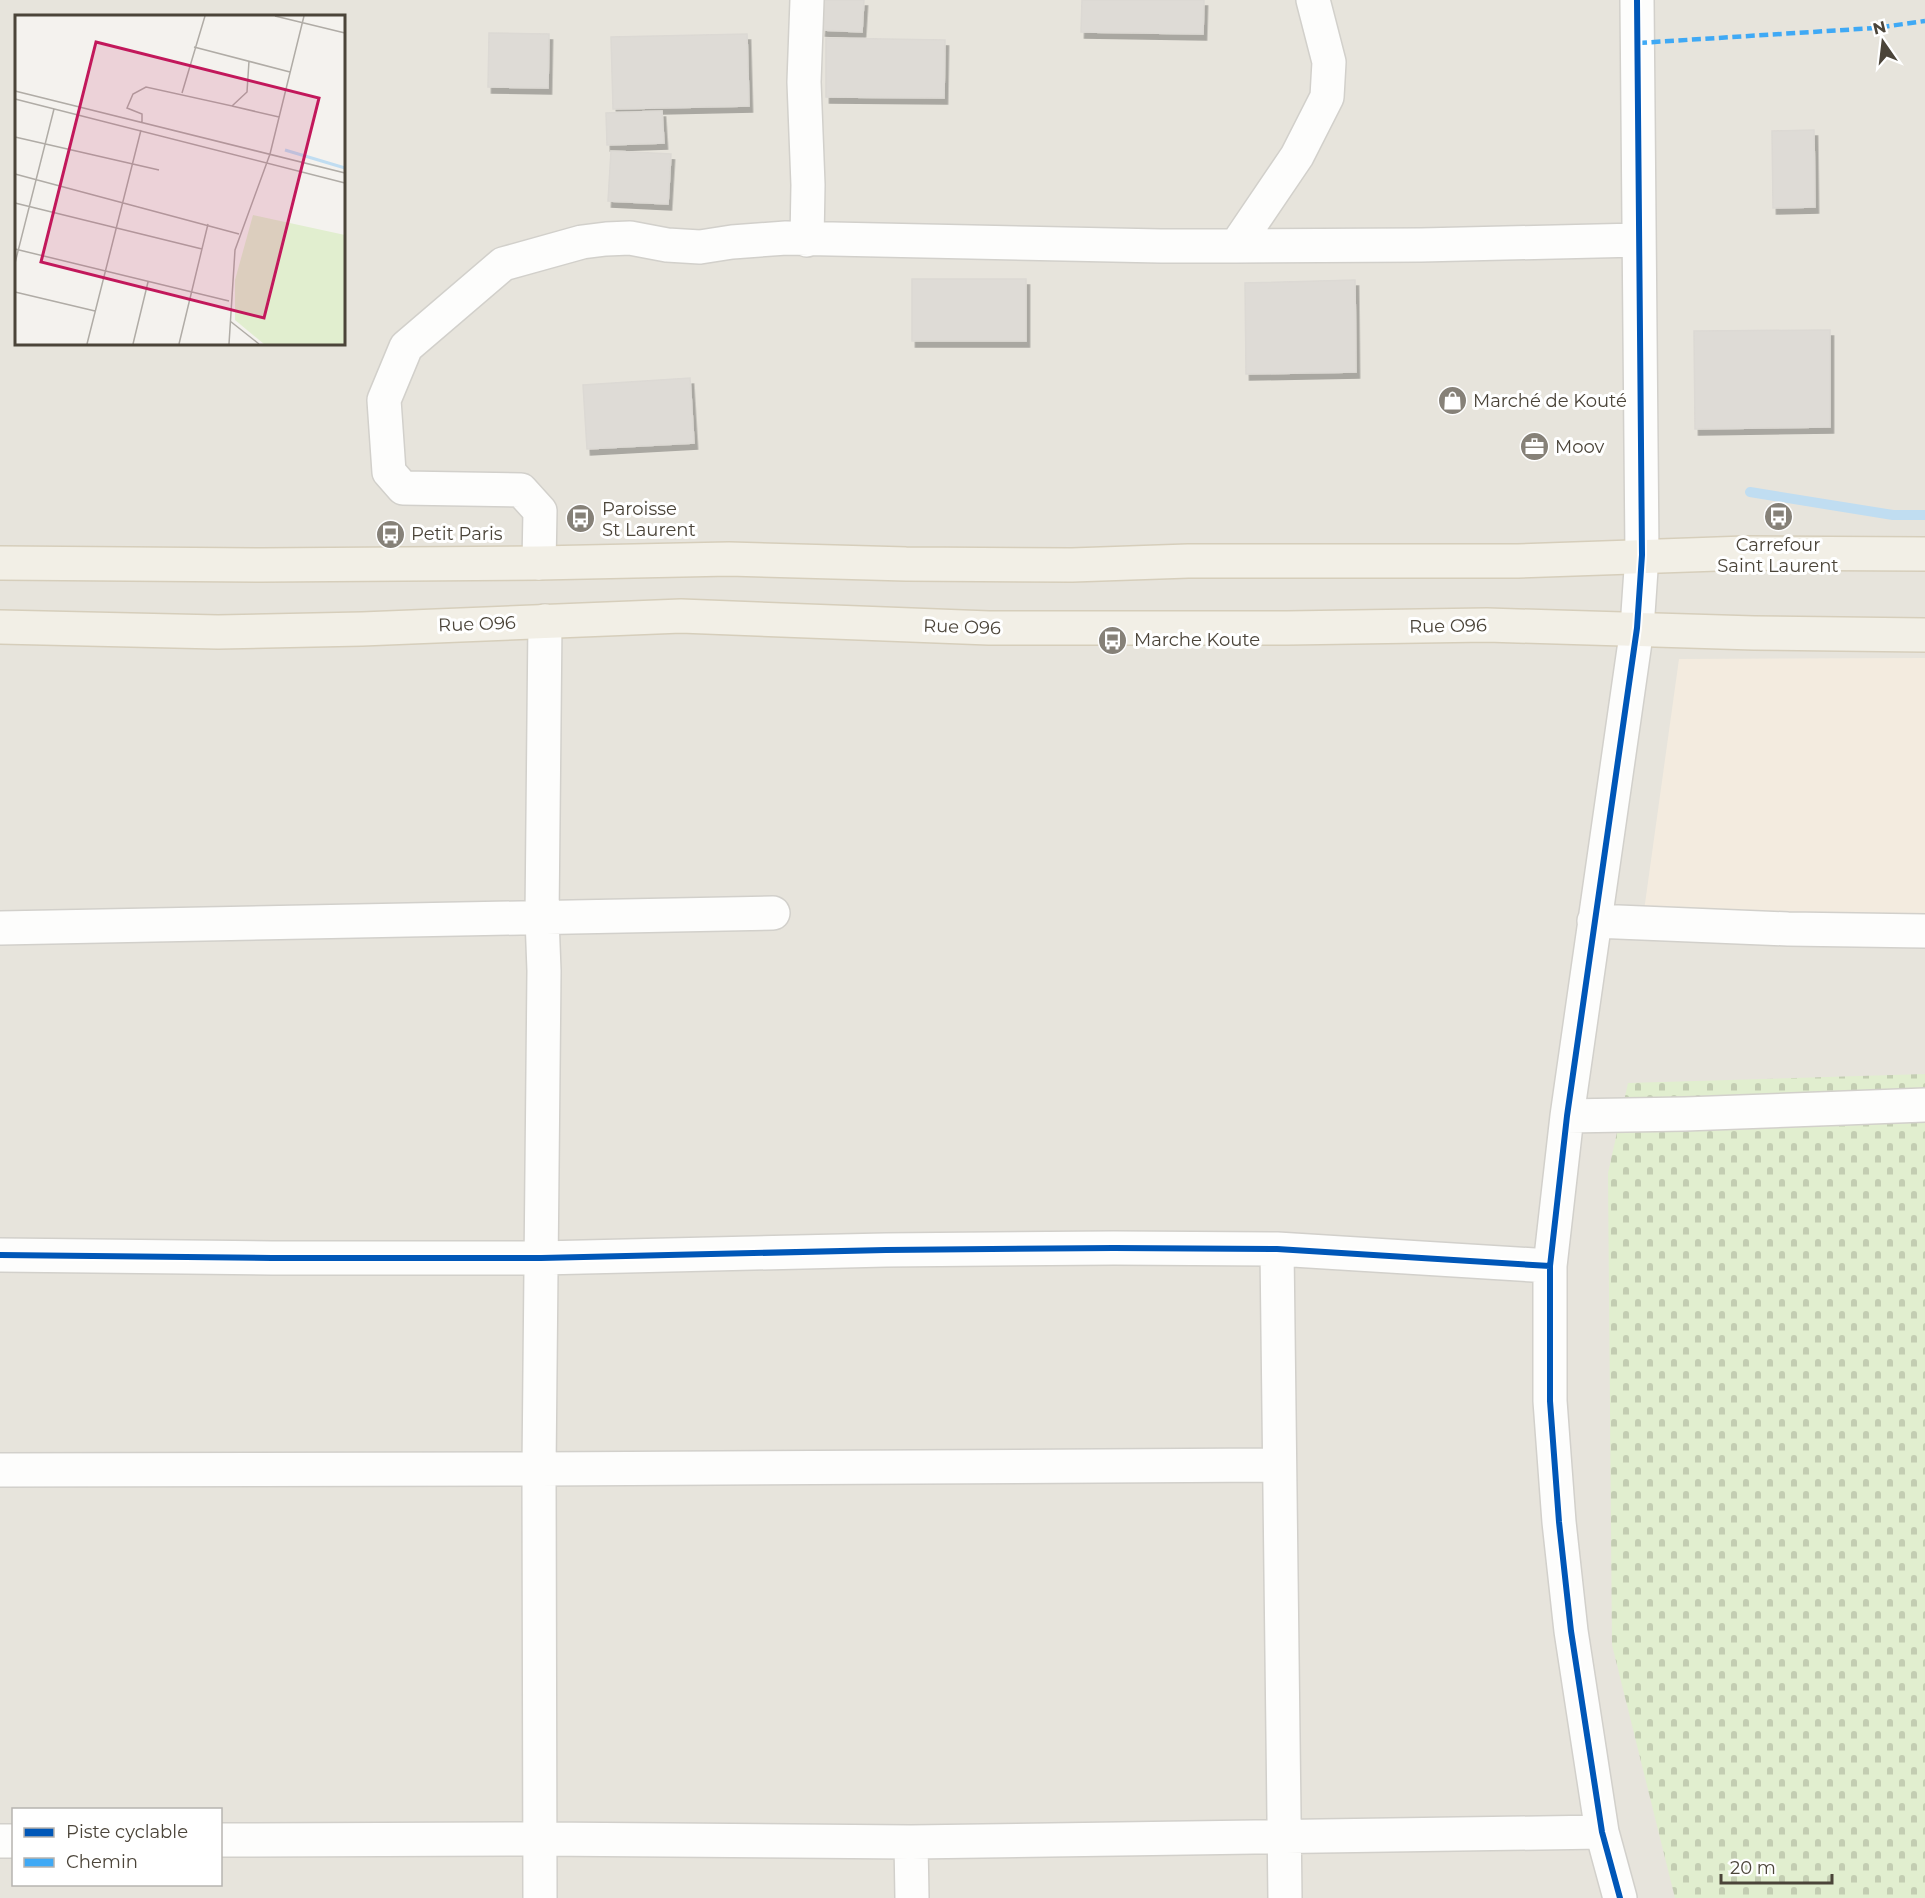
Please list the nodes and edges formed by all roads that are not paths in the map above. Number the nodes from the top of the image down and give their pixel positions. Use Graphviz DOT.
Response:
graph roads {
  1 [pos="807,0"];
  2 [pos="1313,0"];
  3 [pos="1637,0"];
  4 [pos="807,240"];
  5 [pos="1639,240"];
  6 [pos="1236,246"];
  7 [pos="1925,554"];
  8 [pos="1642,555"];
  9 [pos="0,563"];
  10 [pos="539,563"];
  11 [pos="545,621"];
  12 [pos="0,627"];
  13 [pos="1637,628"];
  14 [pos="1925,635"];
  15 [pos="773,913"];
  16 [pos="542,918"];
  17 [pos="1594,921"];
  18 [pos="0,928"];
  19 [pos="1925,931"];
  20 [pos="1925,1105"];
  21 [pos="1567,1116"];
  22 [pos="1277,1249"];
  23 [pos="0,1255"];
  24 [pos="541,1258"];
  25 [pos="1550,1266"];
  26 [pos="1278,1465"];
  27 [pos="539,1469"];
  28 [pos="0,1470"];
  29 [pos="1602,1832"];
  30 [pos="1285,1837"];
  31 [pos="539,1839"];
  32 [pos="222,1840"];
  33 [pos="911,1842"];
  34 [pos="540,1898"];
  35 [pos="912,1898"];
  36 [pos="1285,1898"];
  37 [pos="1620,1898"];
  1 -- 4 [label="street"];
  2 -- 6 [label="street"];
  3 -- 5 [label="street"];
  4 -- 6 [label="street"];
  4 -- 10 [label="street"];
  5 -- 6 [label="street"];
  5 -- 8 [label="street"];
  7 -- 8 [label="main road"];
  8 -- 10 [label="main road"];
  8 -- 13 [label="street"];
  9 -- 10 [label="main road"];
  11 -- 12 [label="main road, Rue O96"];
  11 -- 13 [label="main road, Rue O96"];
  11 -- 16 [label="street"];
  13 -- 14 [label="main road, Rue O96"];
  13 -- 17 [label="street"];
  15 -- 16 [label="street"];
  16 -- 18 [label="street"];
  16 -- 24 [label="street"];
  17 -- 19 [label="street"];
  17 -- 21 [label="street"];
  20 -- 21 [label="street"];
  21 -- 25 [label="street"];
  22 -- 24 [label="street"];
  22 -- 25 [label="street"];
  22 -- 26 [label="street"];
  23 -- 24 [label="street"];
  24 -- 27 [label="street"];
  25 -- 29 [label="street"];
  26 -- 27 [label="street"];
  26 -- 30 [label="street"];
  27 -- 28 [label="street"];
  27 -- 31 [label="street"];
  29 -- 30 [label="street"];
  29 -- 37 [label="street"];
  30 -- 33 [label="street"];
  30 -- 36 [label="street"];
  31 -- 32 [label="street"];
  31 -- 33 [label="street"];
  31 -- 34 [label="street"];
  33 -- 35 [label="street"];
}
